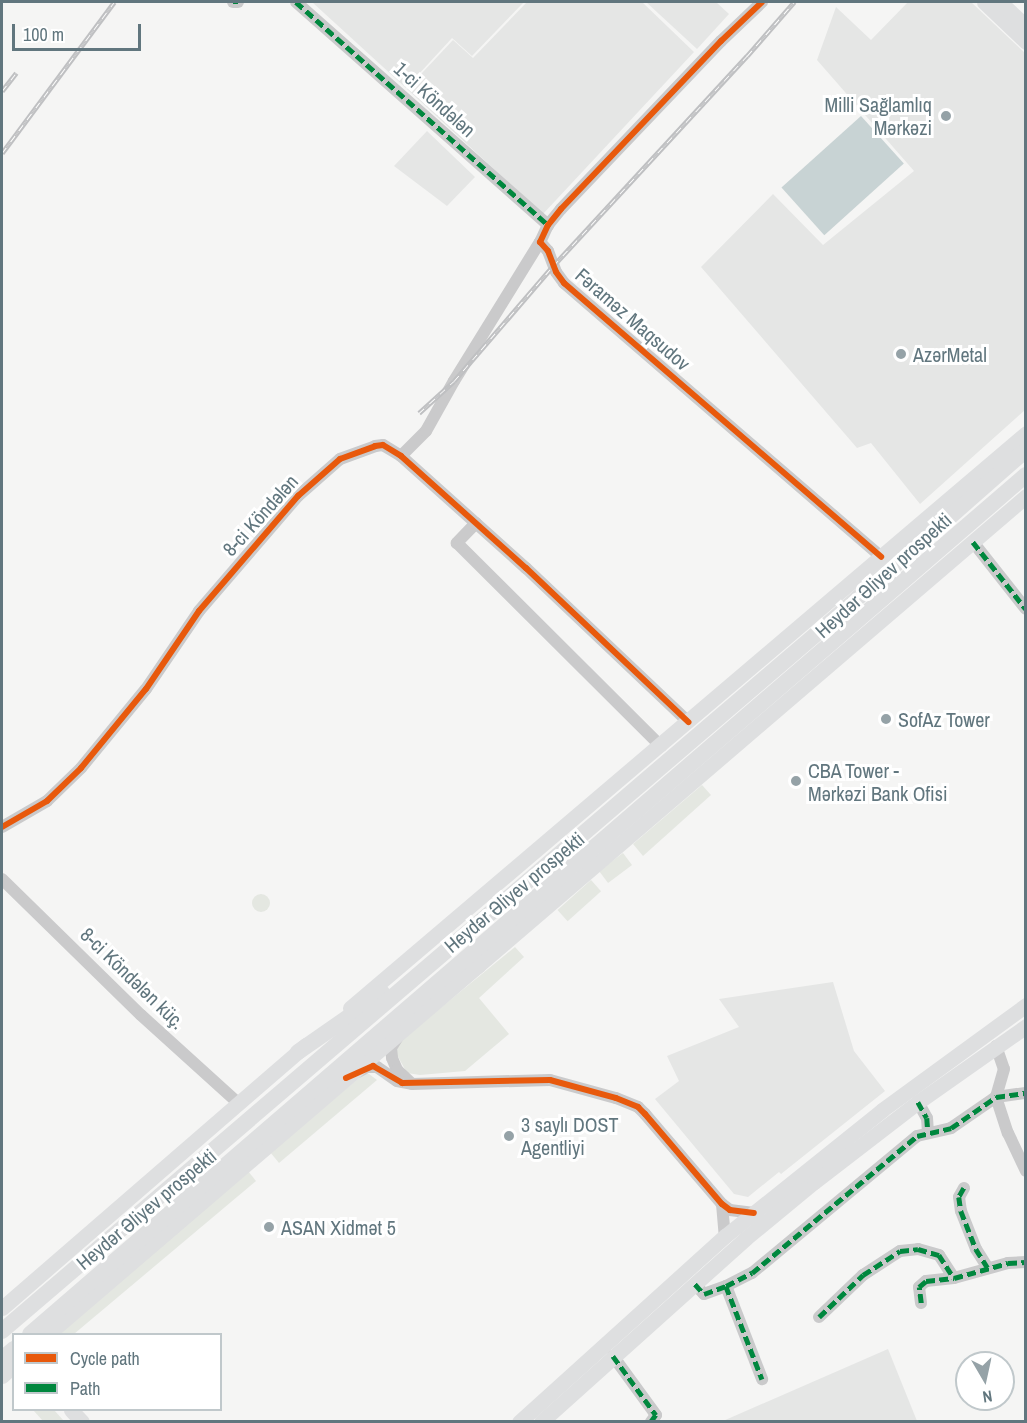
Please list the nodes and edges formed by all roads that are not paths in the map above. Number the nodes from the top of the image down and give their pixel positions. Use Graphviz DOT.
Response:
graph roads {
  1 [pos="233,2"];
  2 [pos="238,2"];
  3 [pos="296,2"];
  4 [pos="762,2"];
  5 [pos="984,2"];
  6 [pos="1000,2"];
  7 [pos="1015,2"];
  8 [pos="1026,12"];
  9 [pos="1026,26"];
  10 [pos="1026,42"];
  11 [pos="548,225"];
  12 [pos="540,242"];
  13 [pos="1026,433"];
  14 [pos="1026,450"];
  15 [pos="401,456"];
  16 [pos="1026,475"];
  17 [pos="1026,496"];
  18 [pos="476,523"];
  19 [pos="973,542"];
  20 [pos="881,557"];
  21 [pos="1026,609"];
  22 [pos="688,722"];
  23 [pos="661,746"];
  24 [pos="2,827"];
  25 [pos="2,879"];
  26 [pos="450,946"];
  27 [pos="478,966"];
  28 [pos="1026,1005"];
  29 [pos="1026,1026"];
  30 [pos="384,1027"];
  31 [pos="403,1030"];
  32 [pos="996,1046"];
  33 [pos="298,1052"];
  34 [pos="346,1078"];
  35 [pos="412,1084"];
  36 [pos="1026,1093"];
  37 [pos="996,1097"];
  38 [pos="918,1102"];
  39 [pos="239,1104"];
  40 [pos="928,1131"];
  41 [pos="1026,1171"];
  42 [pos="809,1176"];
  43 [pos="964,1188"];
  44 [pos="722,1204"];
  45 [pos="754,1213"];
  46 [pos="726,1236"];
  47 [pos="1026,1262"];
  48 [pos="988,1268"];
  49 [pos="954,1278"];
  50 [pos="694,1284"];
  51 [pos="726,1287"];
  52 [pos="921,1303"];
  53 [pos="2,1308"];
  54 [pos="819,1317"];
  55 [pos="2,1331"];
  56 [pos="32,1333"];
  57 [pos="51,1333"];
  58 [pos="613,1356"];
  59 [pos="582,1374"];
  60 [pos="762,1379"];
  61 [pos="519,1422"];
  62 [pos="541,1422"];
  63 [pos="651,1422"];
  1 -- 2 [label="street"];
  3 -- 11 [label="street, 1-ci Köndələn"];
  4 -- 11 [label="street"];
  5 -- 10 [label="main road"];
  6 -- 9 [label="main road"];
  7 -- 8 [label="main road"];
  11 -- 12 [label="street"];
  12 -- 15 [label="street"];
  12 -- 20 [label="street, Fəraməz Maqsudov"];
  13 -- 20 [label="main road"];
  14 -- 26 [label="highway, Heydər Əliyev prospekti"];
  15 -- 18 [label="street, 8-ci Köndələn"];
  15 -- 24 [label="street, 8-ci Köndələn"];
  16 -- 30 [label="highway, Heydər Əliyev prospekti"];
  17 -- 19 [label="main road"];
  18 -- 22 [label="street, 8-ci Köndələn"];
  18 -- 23 [label="street"];
  19 -- 21 [label="street"];
  19 -- 27 [label="main road"];
  20 -- 22 [label="main road"];
  22 -- 23 [label="main road"];
  23 -- 33 [label="main road"];
  25 -- 39 [label="street, 8-ci Köndələn küç."];
  26 -- 33 [label="highway"];
  26 -- 55 [label="highway, Heydər Əliyev prospekti"];
  27 -- 30 [label="highway"];
  27 -- 31 [label="main road"];
  28 -- 42 [label="main road"];
  29 -- 32 [label="main road"];
  30 -- 56 [label="highway, Heydər Əliyev prospekti"];
  31 -- 34 [label="main road"];
  31 -- 35 [label="street"];
  32 -- 37 [label="street"];
  32 -- 38 [label="main road"];
  33 -- 39 [label="main road"];
  34 -- 35 [label="street"];
  34 -- 57 [label="main road"];
  35 -- 44 [label="street"];
  36 -- 37 [label="street"];
  37 -- 40 [label="street"];
  37 -- 41 [label="street"];
  38 -- 40 [label="street"];
  38 -- 42 [label="main road"];
  39 -- 53 [label="main road"];
  40 -- 51 [label="street"];
  42 -- 45 [label="main road"];
  42 -- 50 [label="main road"];
  43 -- 48 [label="street"];
  44 -- 45 [label="street"];
  44 -- 46 [label="street"];
  45 -- 46 [label="main road"];
  46 -- 59 [label="main road"];
  47 -- 48 [label="street"];
  48 -- 49 [label="street"];
  49 -- 52 [label="street"];
  49 -- 54 [label="street"];
  50 -- 51 [label="street"];
  50 -- 58 [label="main road"];
  51 -- 60 [label="street"];
  58 -- 59 [label="main road"];
  58 -- 63 [label="street"];
  59 -- 61 [label="main road"];
  59 -- 62 [label="main road"];
}
